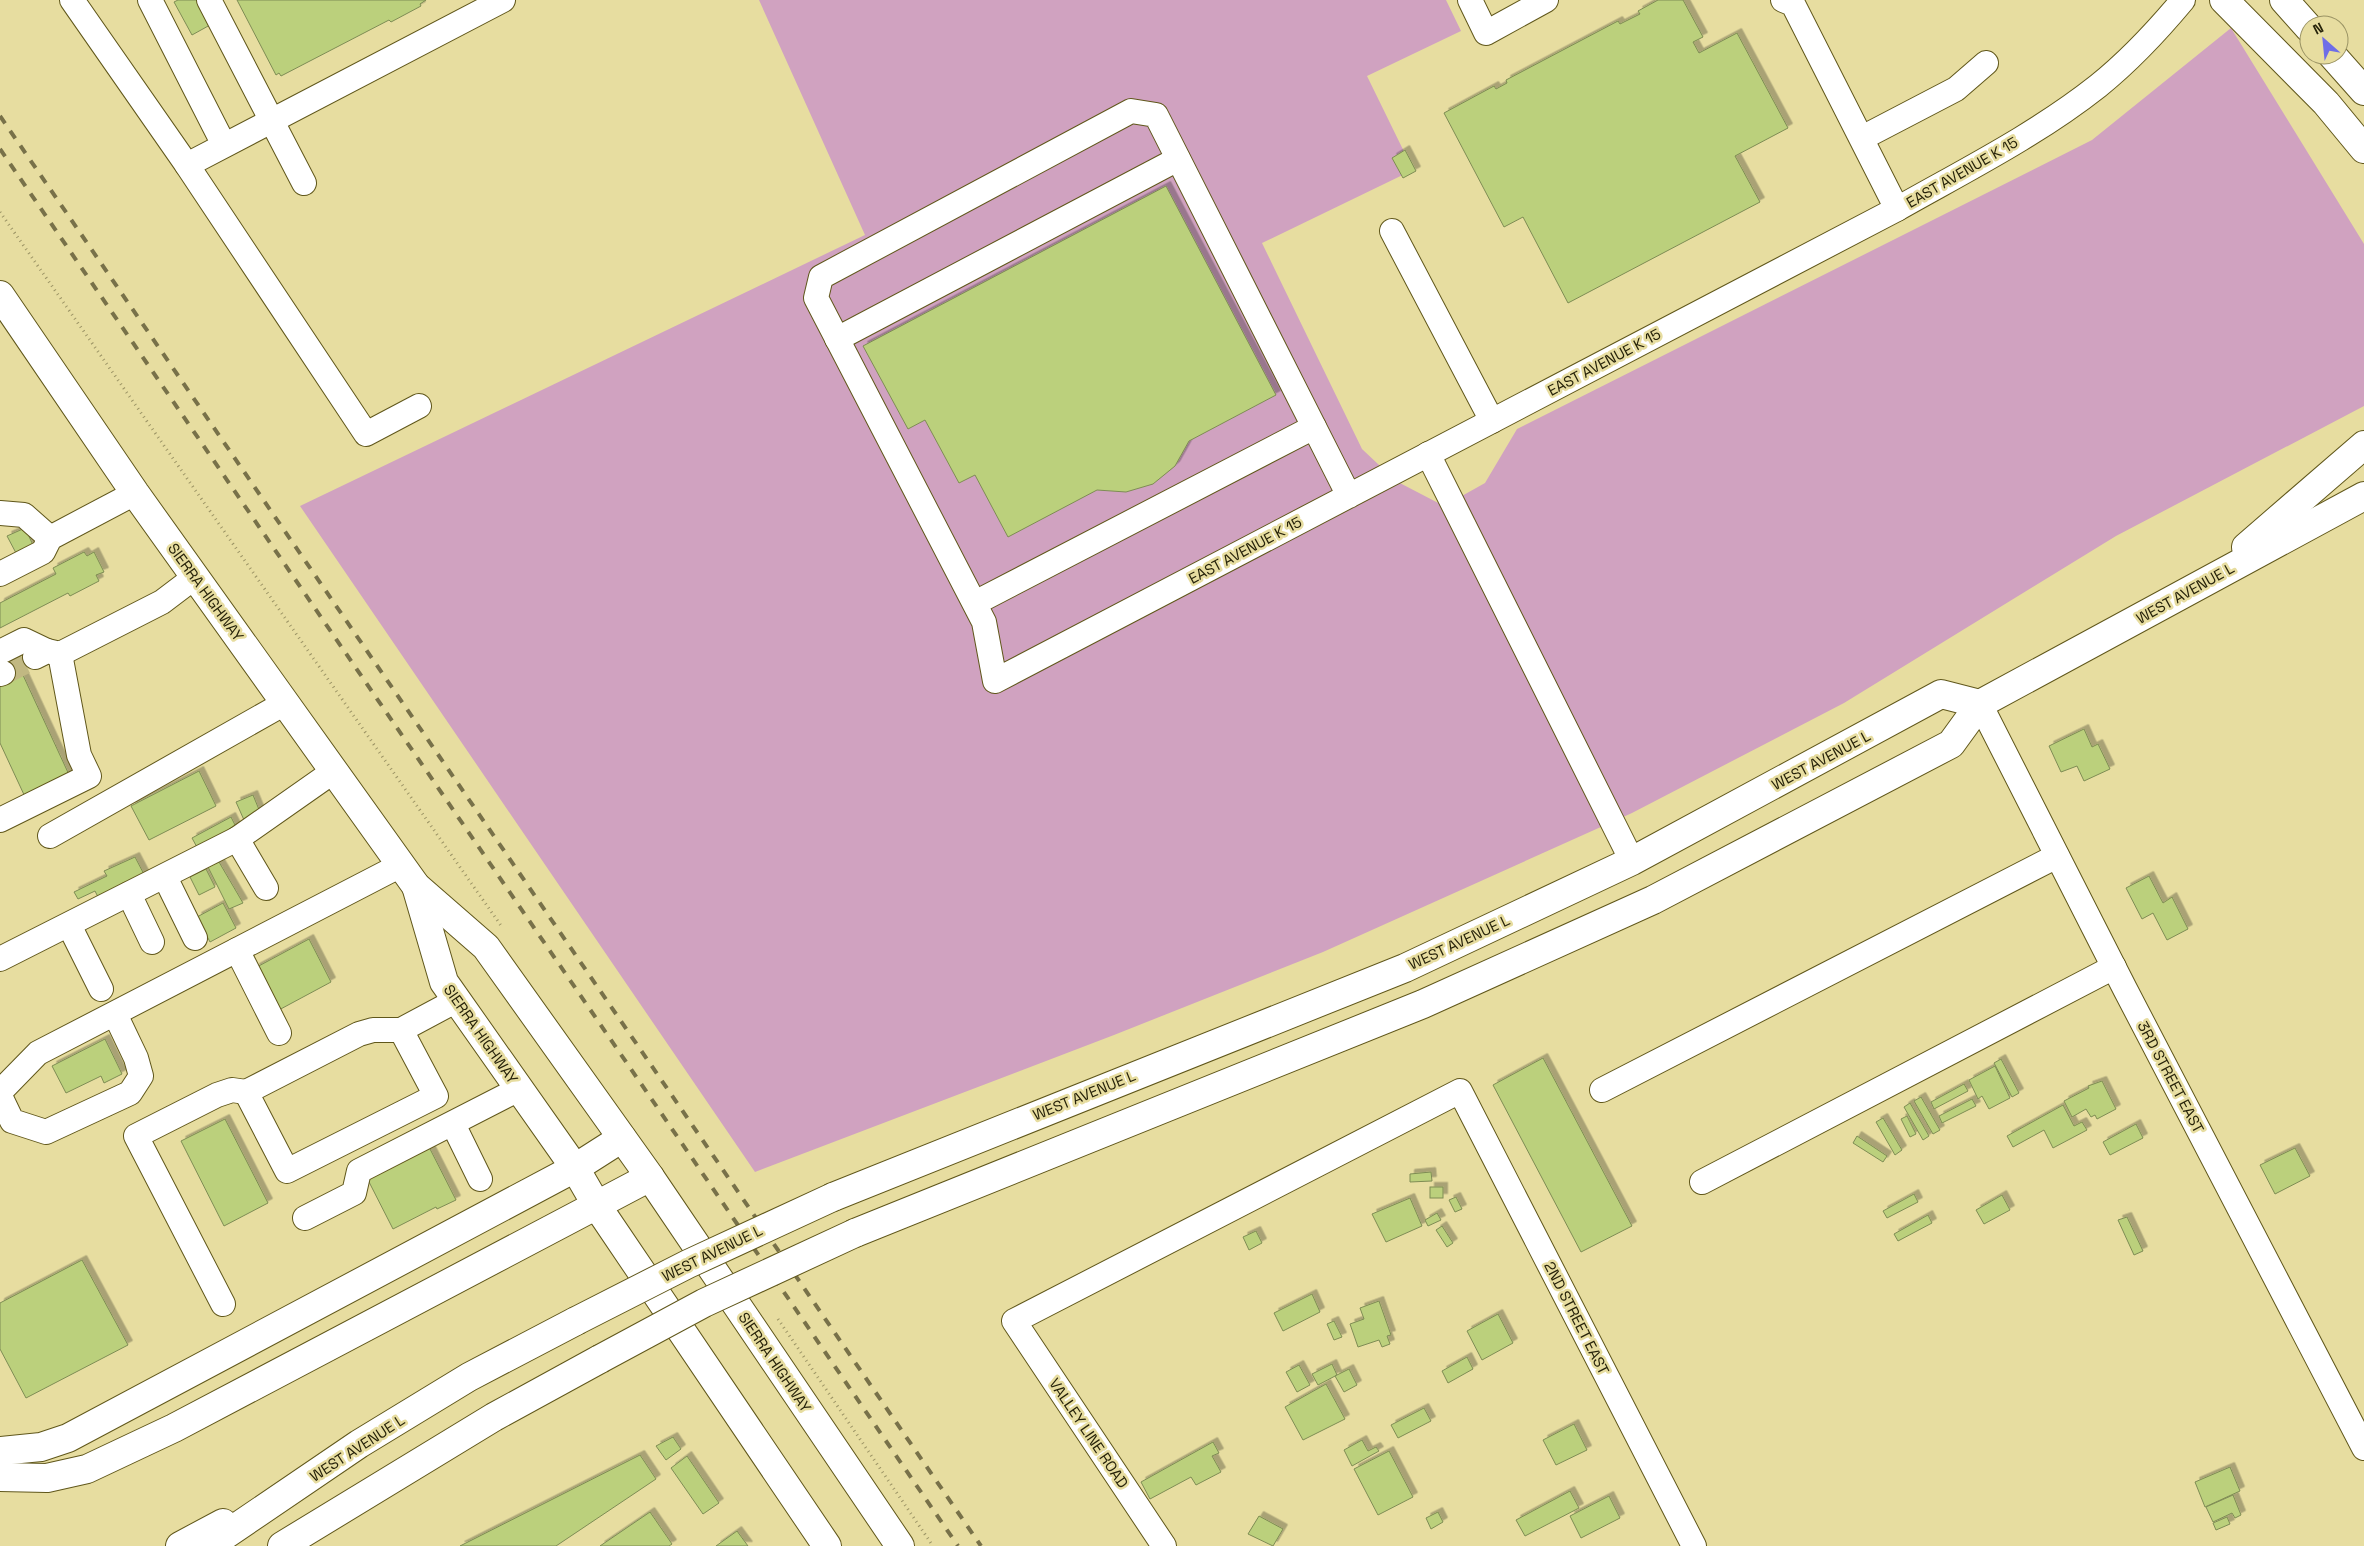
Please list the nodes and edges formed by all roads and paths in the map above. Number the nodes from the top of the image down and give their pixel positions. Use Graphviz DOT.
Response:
graph roads {
  1 [pos="72,0"];
  2 [pos="150,0"];
  3 [pos="209,0"];
  4 [pos="503,0"];
  5 [pos="1470,0"];
  6 [pos="1546,0"];
  7 [pos="1783,0"];
  8 [pos="2184,0"];
  9 [pos="2224,0"];
  10 [pos="2284,0"];
  11 [pos="2299,17"];
  12 [pos="1986,62"];
  13 [pos="2341,65"];
  14 [pos="2364,91"];
  15 [pos="2326,103"];
  16 [pos="271,120"];
  17 [pos="1862,138"];
  18 [pos="224,145"];
  19 [pos="2364,149"];
  20 [pos="1178,160"];
  21 [pos="187,165"];
  22 [pos="2364,170"];
  23 [pos="304,183"];
  24 [pos="1897,209"];
  25 [pos="0,212"];
  26 [pos="1392,230"];
  27 [pos="0,295"];
  28 [pos="837,339"];
  29 [pos="419,406"];
  30 [pos="1492,421"];
  31 [pos="1314,426"];
  32 [pos="2364,445"];
  33 [pos="1428,454"];
  34 [pos="135,493"];
  35 [pos="1349,496"];
  36 [pos="2364,496"];
  37 [pos="0,513"];
  38 [pos="50,538"];
  39 [pos="0,574"];
  40 [pos="195,577"];
  41 [pos="2204,582"];
  42 [pos="975,603"];
  43 [pos="47,654"];
  44 [pos="1,666"];
  45 [pos="285,703"];
  46 [pos="1980,704"];
  47 [pos="334,771"];
  48 [pos="0,820"];
  49 [pos="50,836"];
  50 [pos="237,840"];
  51 [pos="2057,856"];
  52 [pos="1632,861"];
  53 [pos="409,876"];
  54 [pos="165,877"];
  55 [pos="266,888"];
  56 [pos="129,894"];
  57 [pos="69,925"];
  58 [pos="506,933"];
  59 [pos="195,938"];
  60 [pos="152,942"];
  61 [pos="237,950"];
  62 [pos="0,959"];
  63 [pos="2114,967"];
  64 [pos="101,990"];
  65 [pos="457,1000"];
  66 [pos="115,1014"];
  67 [pos="402,1030"];
  68 [pos="279,1033"];
  69 [pos="519,1089"];
  70 [pos="1602,1090"];
  71 [pos="1460,1091"];
  72 [pos="0,1092"];
  73 [pos="246,1092"];
  74 [pos="0,1096"];
  75 [pos="453,1124"];
  76 [pos="622,1138"];
  77 [pos="575,1168"];
  78 [pos="650,1177"];
  79 [pos="480,1179"];
  80 [pos="1702,1182"];
  81 [pos="597,1206"];
  82 [pos="306,1218"];
  83 [pos="223,1304"];
  84 [pos="776,1316"];
  85 [pos="2364,1448"];
  86 [pos="0,1451"];
  87 [pos="0,1477"];
  88 [pos="309,1479"];
  89 [pos="376,1488"];
  90 [pos="180,1546"];
  91 [pos="209,1546"];
  92 [pos="282,1546"];
  93 [pos="294,1546"];
  94 [pos="828,1546"];
  95 [pos="900,1546"];
  96 [pos="932,1546"];
  97 [pos="1164,1546"];
  98 [pos="1694,1546"];
  1 -- 21 [label="street"];
  2 -- 18 [label="street"];
  3 -- 16 [label="street"];
  4 -- 16 [label="street"];
  5 -- 6 [label="street"];
  7 -- 17 [label="street"];
  8 -- 24 [label="street, EAST AVENUE K 15"];
  9 -- 15 [label="main road"];
  10 -- 11 [label="main road"];
  12 -- 17 [label="street"];
  13 -- 14 [label="main road"];
  15 -- 19 [label="main road"];
  15 -- 22 [label="main road"];
  16 -- 18 [label="street"];
  16 -- 23 [label="street"];
  17 -- 24 [label="street"];
  18 -- 21 [label="street"];
  20 -- 28 [label="street"];
  20 -- 28 [label="street"];
  20 -- 31 [label="street"];
  21 -- 29 [label="street"];
  24 -- 30 [label="street, EAST AVENUE K 15"];
  25 -- 58 [label="path"];
  26 -- 30 [label="street"];
  27 -- 34 [label="main road, SIERRA HIGHWAY"];
  28 -- 42 [label="street"];
  30 -- 33 [label="street, EAST AVENUE K 15"];
  31 -- 35 [label="street"];
  31 -- 42 [label="street"];
  32 -- 41 [label="main road"];
  33 -- 35 [label="street, EAST AVENUE K 15"];
  33 -- 52 [label="street"];
  34 -- 38 [label="street"];
  34 -- 40 [label="main road, SIERRA HIGHWAY"];
  35 -- 42 [label="street, EAST AVENUE K 15"];
  36 -- 41 [label="main road, WEST AVENUE L"];
  37 -- 38 [label="street"];
  38 -- 39 [label="street"];
  40 -- 43 [label="street"];
  40 -- 45 [label="main road, SIERRA HIGHWAY"];
  41 -- 46 [label="main road, WEST AVENUE L"];
  43 -- 44 [label="street"];
  43 -- 48 [label="street"];
  45 -- 47 [label="main road, SIERRA HIGHWAY"];
  45 -- 49 [label="street"];
  46 -- 51 [label="street, 3RD STREET EAST"];
  46 -- 52 [label="main road, WEST AVENUE L"];
  46 -- 89 [label="main road, WEST AVENUE L, bridge"];
  47 -- 50 [label="street"];
  47 -- 53 [label="main road, SIERRA HIGHWAY"];
  50 -- 54 [label="street"];
  50 -- 55 [label="street"];
  51 -- 63 [label="street, 3RD STREET EAST"];
  51 -- 70 [label="street"];
  52 -- 88 [label="main road, WEST AVENUE L, bridge"];
  53 -- 61 [label="street"];
  53 -- 65 [label="main road, SIERRA HIGHWAY"];
  53 -- 76 [label="main road, SIERRA HIGHWAY"];
  54 -- 56 [label="street"];
  54 -- 59 [label="street"];
  56 -- 57 [label="street"];
  56 -- 60 [label="street"];
  57 -- 62 [label="street"];
  57 -- 64 [label="street"];
  61 -- 66 [label="street"];
  61 -- 68 [label="street"];
  63 -- 80 [label="street"];
  63 -- 85 [label="street, 3RD STREET EAST"];
  65 -- 67 [label="street"];
  65 -- 69 [label="main road, SIERRA HIGHWAY"];
  66 -- 72 [label="street"];
  66 -- 74 [label="street"];
  67 -- 73 [label="street"];
  67 -- 73 [label="street"];
  69 -- 75 [label="street"];
  69 -- 77 [label="main road, SIERRA HIGHWAY"];
  71 -- 97 [label="street, VALLEY LINE ROAD"];
  71 -- 98 [label="street, 2ND STREET EAST"];
  73 -- 83 [label="street"];
  75 -- 79 [label="street"];
  75 -- 82 [label="street"];
  76 -- 77 [label="main road"];
  76 -- 78 [label="main road, SIERRA HIGHWAY"];
  77 -- 81 [label="main road, SIERRA HIGHWAY"];
  77 -- 86 [label="main road"];
  78 -- 81 [label="main road"];
  78 -- 95 [label="main road, SIERRA HIGHWAY"];
  81 -- 87 [label="main road"];
  81 -- 94 [label="main road"];
  84 -- 96 [label="path"];
  88 -- 90 [label="main road"];
  88 -- 91 [label="main road, WEST AVENUE L"];
  89 -- 92 [label="main road, WEST AVENUE L"];
  89 -- 93 [label="main road"];
}
